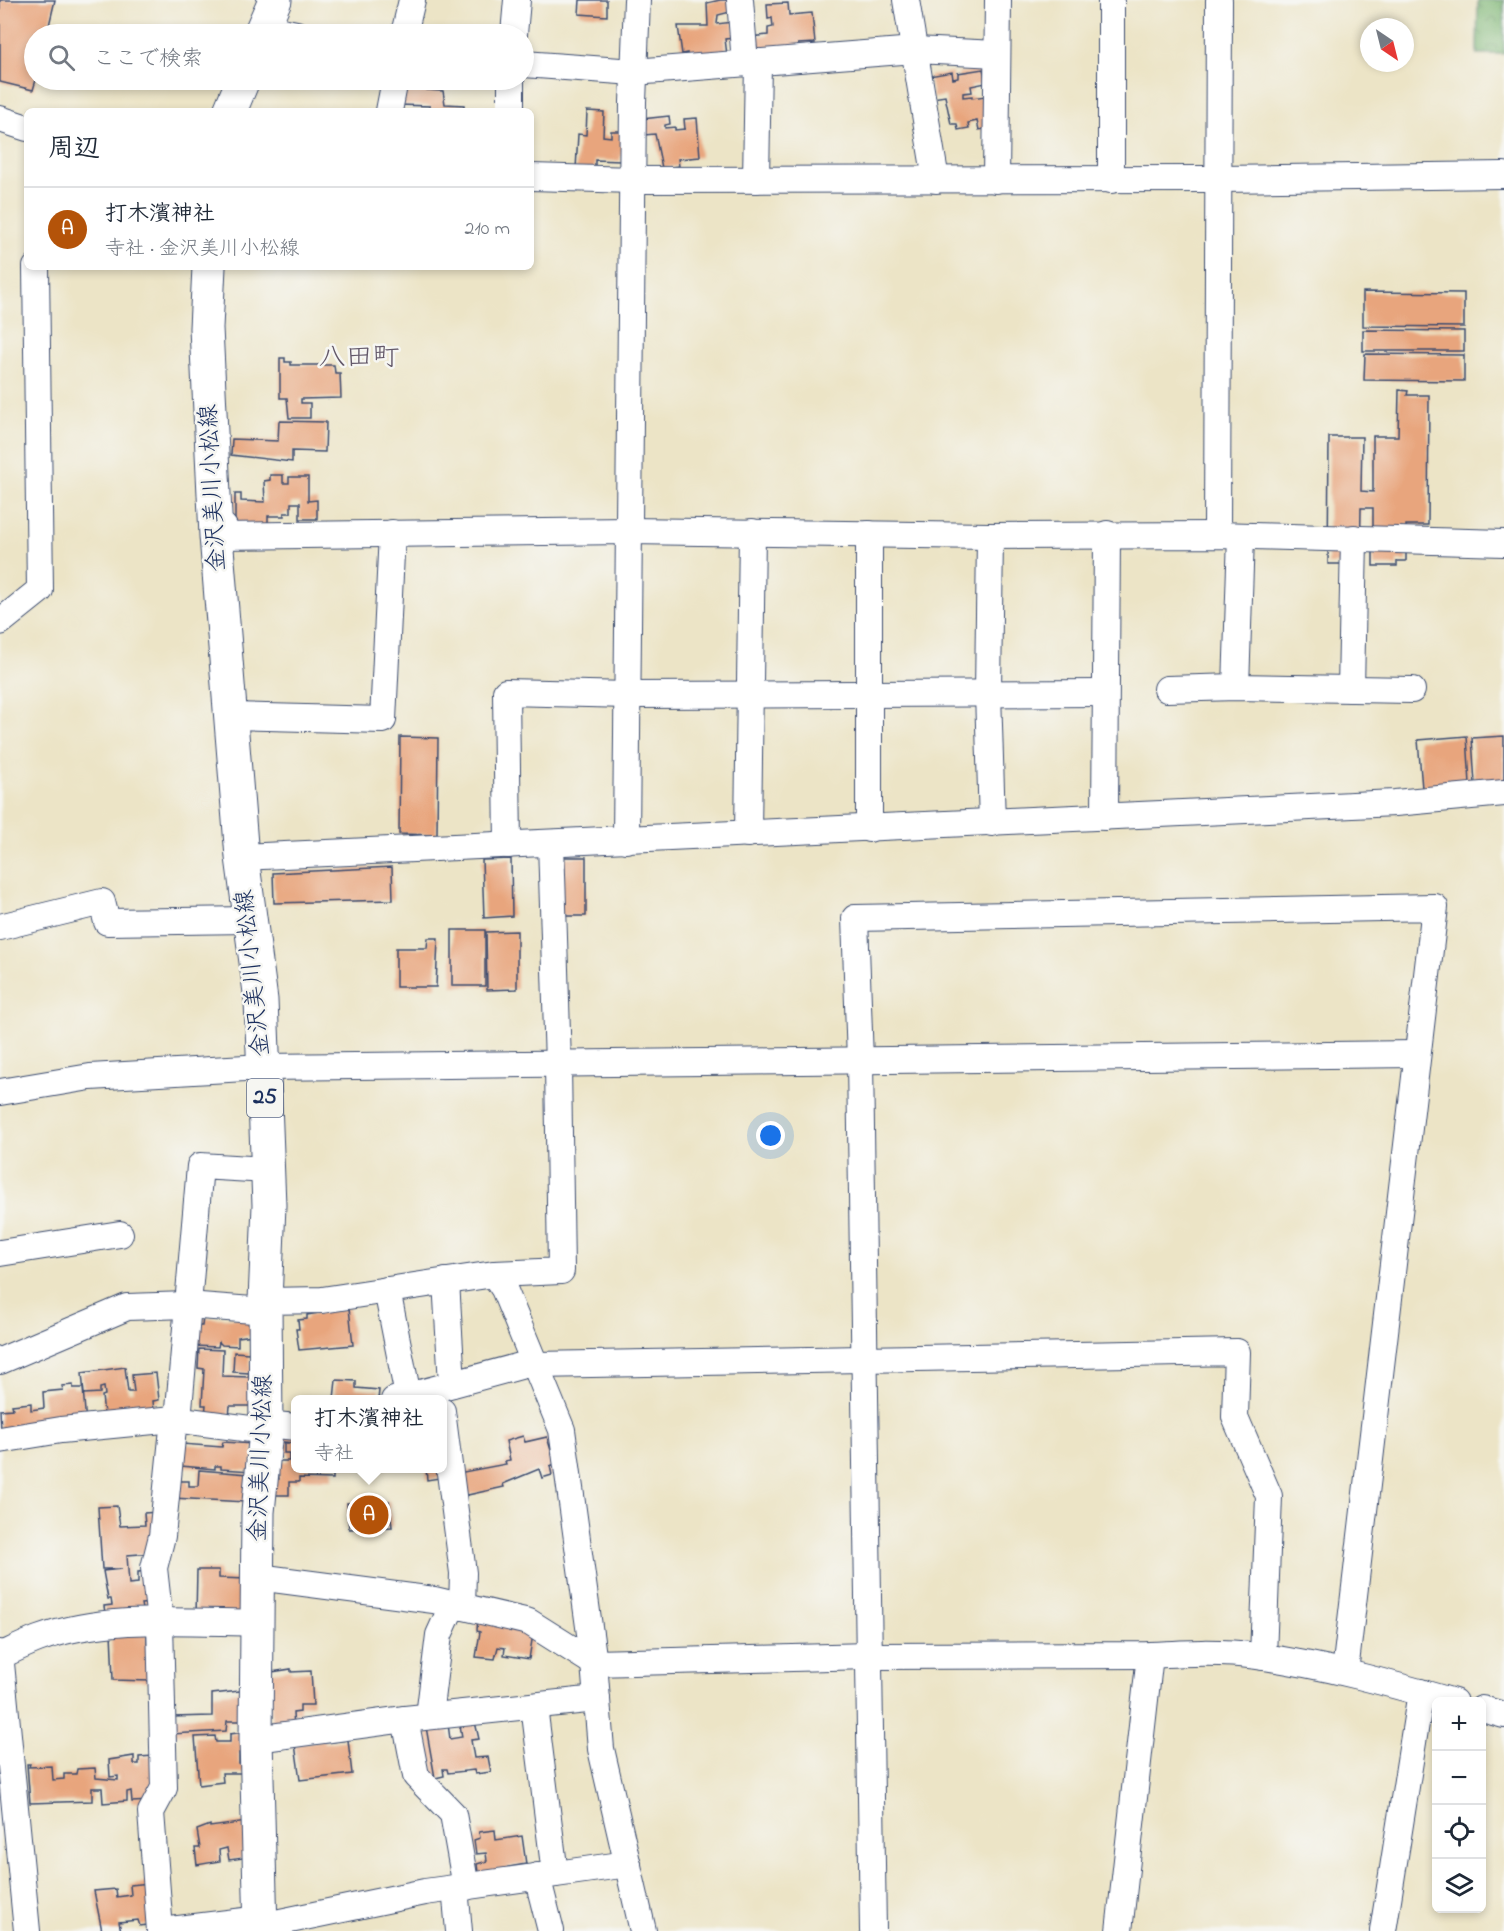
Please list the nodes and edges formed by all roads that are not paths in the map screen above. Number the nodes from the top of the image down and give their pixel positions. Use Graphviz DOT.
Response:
graph roads {
  1 [pos="412,0"];
  2 [pos="517,0"];
  3 [pos="637,0"];
  4 [pos="740,0"];
  5 [pos="906,0"];
  6 [pos="998,0"];
  7 [pos="1111,0"];
  8 [pos="1219,0"];
  9 [pos="406,24"];
  10 [pos="515,24"];
  11 [pos="915,50"];
  12 [pos="997,54"];
  13 [pos="752,63"];
  14 [pos="534,65"];
  15 [pos="634,72"];
  16 [pos="239,90"];
  17 [pos="393,90"];
  18 [pos="511,90"];
  19 [pos="231,108"];
  20 [pos="390,108"];
  21 [pos="511,108"];
  22 [pos="0,119"];
  23 [pos="24,127"];
  24 [pos="1504,175"];
  25 [pos="534,177"];
  26 [pos="1218,179"];
  27 [pos="633,180"];
  28 [pos="756,180"];
  29 [pos="936,180"];
  30 [pos="996,180"];
  31 [pos="1111,180"];
  32 [pos="36,270"];
  33 [pos="209,270"];
  34 [pos="220,531"];
  35 [pos="629,531"];
  36 [pos="752,532"];
  37 [pos="392,533"];
  38 [pos="869,534"];
  39 [pos="1107,534"];
  40 [pos="990,536"];
  41 [pos="1229,536"];
  42 [pos="1354,538"];
  43 [pos="1504,543"];
  44 [pos="0,622"];
  45 [pos="1236,687"];
  46 [pos="1167,689"];
  47 [pos="1351,689"];
  48 [pos="1412,690"];
  49 [pos="988,693"];
  50 [pos="1104,693"];
  51 [pos="629,695"];
  52 [pos="749,695"];
  53 [pos="868,695"];
  54 [pos="230,716"];
  55 [pos="1504,793"];
  56 [pos="1105,817"];
  57 [pos="992,823"];
  58 [pos="869,829"];
  59 [pos="748,834"];
  60 [pos="626,840"];
  61 [pos="551,843"];
  62 [pos="508,845"];
  63 [pos="242,856"];
  64 [pos="250,920"];
  65 [pos="0,927"];
  66 [pos="1417,1054"];
  67 [pos="860,1061"];
  68 [pos="558,1064"];
  69 [pos="263,1067"];
  70 [pos="0,1092"];
  71 [pos="268,1170"];
  72 [pos="120,1234"];
  73 [pos="0,1253"];
  74 [pos="494,1274"];
  75 [pos="447,1281"];
  76 [pos="387,1290"];
  77 [pos="187,1305"];
  78 [pos="266,1306"];
  79 [pos="864,1358"];
  80 [pos="0,1361"];
  81 [pos="536,1364"];
  82 [pos="401,1395"];
  83 [pos="444,1395"];
  84 [pos="176,1420"];
  85 [pos="447,1423"];
  86 [pos="276,1427"];
  87 [pos="0,1440"];
  88 [pos="258,1577"];
  89 [pos="458,1605"];
  90 [pos="160,1622"];
  91 [pos="259,1623"];
  92 [pos="0,1654"];
  93 [pos="1150,1655"];
  94 [pos="868,1656"];
  95 [pos="1263,1657"];
  96 [pos="594,1663"];
  97 [pos="1344,1672"];
  98 [pos="1421,1692"];
  99 [pos="1439,1697"];
  100 [pos="597,1699"];
  101 [pos="534,1706"];
  102 [pos="1486,1710"];
  103 [pos="1504,1715"];
  104 [pos="417,1718"];
  105 [pos="256,1739"];
  106 [pos="628,1864"];
  107 [pos="546,1875"];
  108 [pos="460,1888"];
  109 [pos="261,1925"];
  110 [pos="27,1931"];
  111 [pos="161,1931"];
  112 [pos="459,1931"];
  113 [pos="551,1931"];
  114 [pos="643,1931"];
  115 [pos="873,1931"];
  116 [pos="1119,1931"];
  117 [pos="1383,1931"];
  1 -- 9 [label="street"];
  2 -- 10 [label="street"];
  3 -- 15 [label="street"];
  4 -- 13 [label="street"];
  5 -- 11 [label="street"];
  6 -- 12 [label="street"];
  7 -- 31 [label="street"];
  8 -- 26 [label="street"];
  11 -- 12 [label="street"];
  11 -- 13 [label="street"];
  11 -- 29 [label="street"];
  12 -- 30 [label="street"];
  13 -- 15 [label="street"];
  13 -- 28 [label="street"];
  14 -- 15 [label="street"];
  15 -- 27 [label="street"];
  16 -- 19 [label="main road"];
  17 -- 20 [label="street"];
  18 -- 21 [label="street"];
  22 -- 23 [label="street"];
  24 -- 26 [label="street"];
  25 -- 27 [label="street"];
  26 -- 31 [label="street"];
  26 -- 41 [label="street"];
  27 -- 28 [label="street"];
  27 -- 35 [label="street"];
  28 -- 29 [label="street"];
  29 -- 30 [label="street"];
  30 -- 31 [label="street"];
  32 -- 44 [label="street"];
  33 -- 34 [label="main road, 金沢美川小松線 / 25"];
  34 -- 37 [label="street"];
  34 -- 54 [label="main road, 金沢美川小松線 / 25"];
  35 -- 36 [label="street"];
  35 -- 37 [label="street"];
  35 -- 51 [label="street"];
  36 -- 38 [label="street"];
  36 -- 52 [label="street"];
  37 -- 54 [label="street"];
  38 -- 40 [label="street"];
  38 -- 53 [label="street"];
  39 -- 40 [label="street"];
  39 -- 41 [label="street"];
  39 -- 50 [label="street"];
  40 -- 49 [label="street"];
  41 -- 42 [label="street"];
  41 -- 45 [label="street"];
  42 -- 43 [label="street"];
  42 -- 47 [label="street"];
  45 -- 46 [label="street"];
  45 -- 47 [label="street"];
  47 -- 48 [label="street"];
  49 -- 50 [label="street"];
  49 -- 53 [label="street"];
  49 -- 57 [label="street"];
  50 -- 56 [label="street"];
  51 -- 52 [label="street"];
  51 -- 60 [label="street"];
  51 -- 62 [label="street"];
  52 -- 53 [label="street"];
  52 -- 59 [label="street"];
  53 -- 58 [label="street"];
  54 -- 63 [label="main road, 金沢美川小松線 / 25"];
  55 -- 56 [label="street"];
  56 -- 57 [label="street"];
  57 -- 58 [label="street"];
  58 -- 59 [label="street"];
  59 -- 60 [label="street"];
  60 -- 61 [label="street"];
  61 -- 62 [label="street"];
  61 -- 68 [label="street"];
  62 -- 63 [label="street"];
  63 -- 64 [label="main road, 金沢美川小松線 / 25"];
  64 -- 65 [label="street"];
  64 -- 69 [label="main road, 金沢美川小松線 / 25"];
  66 -- 67 [label="street"];
  66 -- 67 [label="street"];
  66 -- 97 [label="street"];
  67 -- 68 [label="street"];
  67 -- 79 [label="street"];
  68 -- 69 [label="street"];
  68 -- 74 [label="street"];
  69 -- 70 [label="street"];
  69 -- 71 [label="main road, 金沢美川小松線 / 25"];
  71 -- 77 [label="street"];
  71 -- 78 [label="main road, 金沢美川小松線 / 25"];
  72 -- 73 [label="street"];
  74 -- 75 [label="street"];
  74 -- 81 [label="street"];
  75 -- 76 [label="street"];
  75 -- 83 [label="street"];
  76 -- 78 [label="street"];
  76 -- 82 [label="street"];
  77 -- 78 [label="street"];
  77 -- 80 [label="street"];
  77 -- 84 [label="street"];
  78 -- 86 [label="main road, 金沢美川小松線 / 25"];
  79 -- 81 [label="street"];
  79 -- 94 [label="street"];
  79 -- 95 [label="street"];
  81 -- 83 [label="street"];
  81 -- 96 [label="street"];
  84 -- 86 [label="street"];
  84 -- 87 [label="street"];
  84 -- 90 [label="street"];
  85 -- 89 [label="street"];
  86 -- 88 [label="main road, 金沢美川小松線 / 25"];
  88 -- 89 [label="street"];
  88 -- 91 [label="main road, 金沢美川小松線 / 25"];
  89 -- 96 [label="street"];
  89 -- 104 [label="street"];
  90 -- 91 [label="street"];
  90 -- 92 [label="street"];
  90 -- 111 [label="street"];
  91 -- 105 [label="main road, 金沢美川小松線 / 25"];
  92 -- 110 [label="street"];
  93 -- 94 [label="street"];
  93 -- 95 [label="street"];
  93 -- 116 [label="street"];
  94 -- 96 [label="street"];
  94 -- 115 [label="street"];
  95 -- 97 [label="street"];
  96 -- 100 [label="street"];
  97 -- 98 [label="street"];
  98 -- 99 [label="street"];
  98 -- 117 [label="street"];
  100 -- 101 [label="street"];
  100 -- 106 [label="street"];
  101 -- 104 [label="street"];
  101 -- 107 [label="street"];
  102 -- 103 [label="street"];
  104 -- 105 [label="street"];
  104 -- 108 [label="street"];
  105 -- 109 [label="main road, 金沢美川小松線 / 25"];
  106 -- 107 [label="street"];
  106 -- 114 [label="street"];
  107 -- 108 [label="street"];
  107 -- 113 [label="street"];
  108 -- 109 [label="street"];
  108 -- 112 [label="street"];
  109 -- 111 [label="street"];
}
